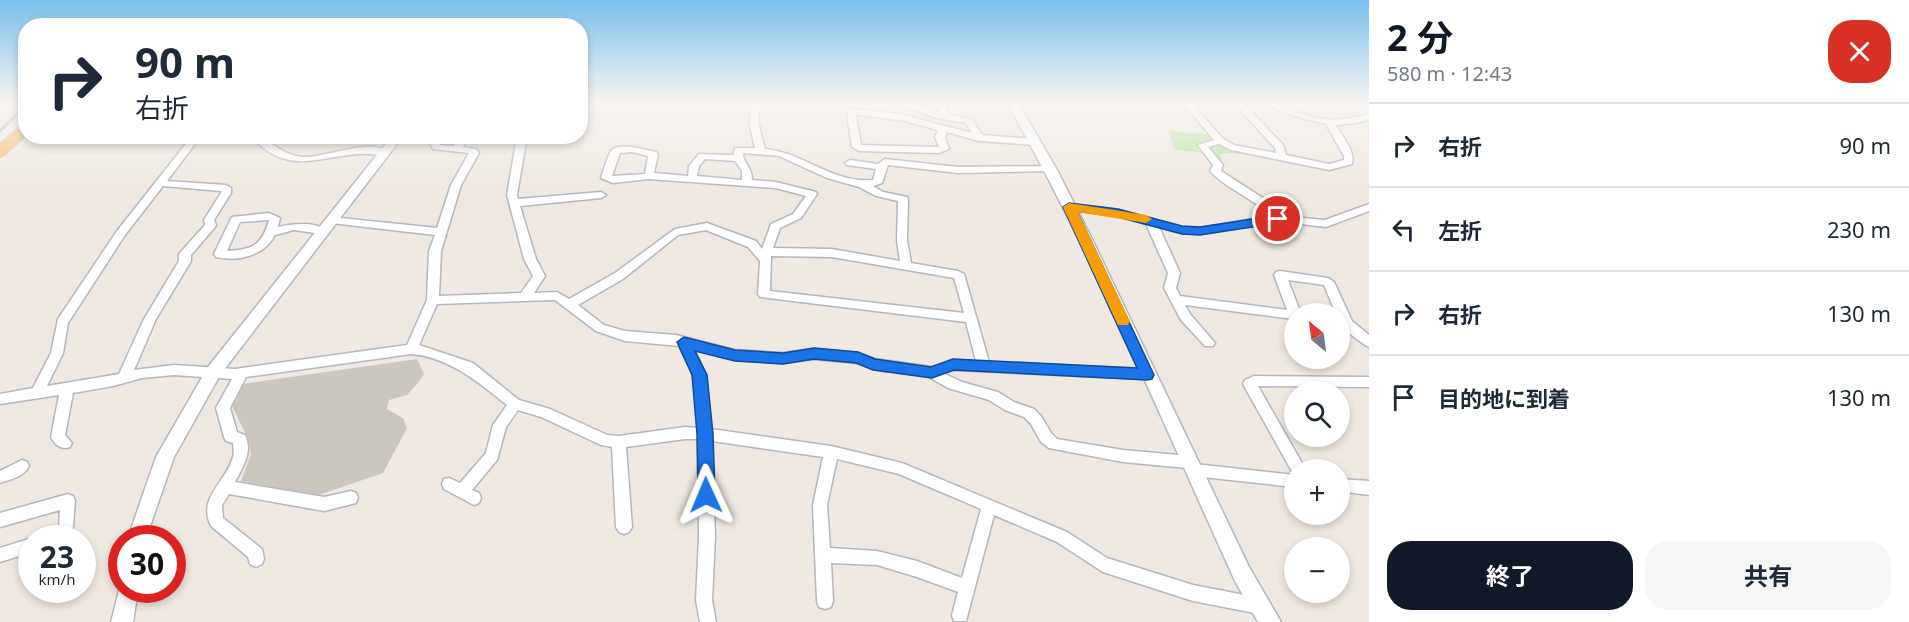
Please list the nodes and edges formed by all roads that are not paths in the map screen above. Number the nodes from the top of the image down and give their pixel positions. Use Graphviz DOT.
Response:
graph roads {
  1 [pos="754,132"];
  2 [pos="853,132"];
  3 [pos="942,132"];
  4 [pos="952,132"];
  5 [pos="975,132"];
  6 [pos="1028,132"];
  7 [pos="1213,132"];
  8 [pos="1266,132"];
  9 [pos="1335,132"];
  10 [pos="18,135"];
  11 [pos="979,138"];
  12 [pos="1221,141"];
  13 [pos="1034,142"];
  14 [pos="191,144"];
  15 [pos="263,144"];
  16 [pos="392,144"];
  17 [pos="435,144"];
  18 [pos="460,144"];
  19 [pos="520,144"];
  20 [pos="458,149"];
  21 [pos="760,151"];
  22 [pos="0,152"];
  23 [pos="385,152"];
  24 [pos="738,158"];
  25 [pos="1282,158"];
  26 [pos="850,163"];
  27 [pos="881,167"];
  28 [pos="1050,168"];
  29 [pos="649,176"];
  30 [pos="692,179"];
  31 [pos="160,183"];
  32 [pos="747,183"];
  33 [pos="863,185"];
  34 [pos="601,195"];
  35 [pos="515,203"];
  36 [pos="1069,207"];
  37 [pos="1369,207"];
  38 [pos="1278,219"];
  39 [pos="1150,220"];
  40 [pos="326,225"];
  41 [pos="271,232"];
  42 [pos="441,232"];
  43 [pos="766,256"];
  44 [pos="906,266"];
  45 [pos="539,276"];
  46 [pos="526,295"];
  47 [pos="557,296"];
  48 [pos="433,300"];
  49 [pos="1177,300"];
  50 [pos="1291,303"];
  51 [pos="1338,303"];
  52 [pos="570,304"];
  53 [pos="1284,313"];
  54 [pos="971,318"];
  55 [pos="1350,326"];
  56 [pos="684,342"];
  57 [pos="1369,342"];
  58 [pos="1209,343"];
  59 [pos="411,349"];
  60 [pos="984,366"];
  61 [pos="214,371"];
  62 [pos="242,372"];
  63 [pos="932,372"];
  64 [pos="1147,375"];
  65 [pos="124,378"];
  66 [pos="1369,382"];
  67 [pos="67,388"];
  68 [pos="38,392"];
  69 [pos="0,399"];
  70 [pos="515,404"];
  71 [pos="705,434"];
  72 [pos="619,442"];
  73 [pos="65,443"];
  74 [pos="831,452"];
  75 [pos="1293,459"];
  76 [pos="22,466"];
  77 [pos="1191,466"];
  78 [pos="0,477"];
  79 [pos="1284,480"];
  80 [pos="1350,486"];
  81 [pos="225,487"];
  82 [pos="1369,488"];
  83 [pos="462,491"];
  84 [pos="351,498"];
  85 [pos="989,507"];
  86 [pos="0,520"];
  87 [pos="67,525"];
  88 [pos="141,525"];
  89 [pos="624,527"];
  90 [pos="18,549"];
  91 [pos="0,555"];
  92 [pos="822,555"];
  93 [pos="256,559"];
  94 [pos="967,588"];
  95 [pos="825,601"];
  96 [pos="125,603"];
  97 [pos="1260,606"];
  98 [pos="960,615"];
  99 [pos="121,622"];
  100 [pos="708,622"];
  101 [pos="1270,622"];
  1 -- 21 [label="street"];
  2 -- 3 [label="street"];
  4 -- 11 [label="street"];
  5 -- 11 [label="street"];
  6 -- 13 [label="street"];
  7 -- 12 [label="street"];
  8 -- 25 [label="street"];
  9 -- 25 [label="street"];
  10 -- 22 [label="highway"];
  11 -- 13 [label="street"];
  12 -- 25 [label="street"];
  12 -- 38 [label="street"];
  13 -- 28 [label="street"];
  14 -- 31 [label="street"];
  15 -- 23 [label="street"];
  16 -- 23 [label="street"];
  17 -- 20 [label="street"];
  18 -- 20 [label="street"];
  19 -- 35 [label="street"];
  20 -- 42 [label="street"];
  21 -- 24 [label="street"];
  21 -- 33 [label="street"];
  23 -- 40 [label="street"];
  24 -- 30 [label="street"];
  24 -- 32 [label="street"];
  26 -- 27 [label="street"];
  27 -- 28 [label="street"];
  27 -- 33 [label="street"];
  28 -- 36 [label="street"];
  29 -- 29 [label="street"];
  29 -- 30 [label="street"];
  30 -- 32 [label="street"];
  31 -- 65 [label="street"];
  31 -- 68 [label="street"];
  32 -- 43 [label="street"];
  33 -- 44 [label="street"];
  34 -- 35 [label="street"];
  35 -- 45 [label="street"];
  36 -- 39 [label="street"];
  36 -- 64 [label="street"];
  37 -- 38 [label="street"];
  38 -- 39 [label="street"];
  39 -- 49 [label="street"];
  40 -- 41 [label="street"];
  40 -- 42 [label="street"];
  40 -- 61 [label="street"];
  41 -- 41 [label="street"];
  42 -- 48 [label="street"];
  43 -- 44 [label="street"];
  43 -- 52 [label="street"];
  43 -- 54 [label="street"];
  44 -- 54 [label="street"];
  45 -- 46 [label="street"];
  45 -- 47 [label="street"];
  46 -- 47 [label="street"];
  46 -- 48 [label="street"];
  47 -- 52 [label="street"];
  48 -- 59 [label="street"];
  49 -- 53 [label="street"];
  49 -- 58 [label="street"];
  50 -- 51 [label="street"];
  52 -- 56 [label="street"];
  54 -- 60 [label="street"];
  55 -- 57 [label="street"];
  56 -- 63 [label="street"];
  56 -- 71 [label="street"];
  59 -- 62 [label="street"];
  59 -- 70 [label="street"];
  60 -- 63 [label="street"];
  60 -- 64 [label="street"];
  61 -- 62 [label="street"];
  61 -- 65 [label="street"];
  61 -- 88 [label="street"];
  62 -- 81 [label="street"];
  63 -- 77 [label="street"];
  64 -- 77 [label="street"];
  65 -- 67 [label="street"];
  66 -- 75 [label="street"];
  67 -- 68 [label="street"];
  67 -- 73 [label="street"];
  68 -- 69 [label="street"];
  70 -- 72 [label="street"];
  70 -- 83 [label="street"];
  71 -- 72 [label="street"];
  71 -- 74 [label="street"];
  71 -- 100 [label="street"];
  72 -- 89 [label="street"];
  74 -- 85 [label="street"];
  74 -- 92 [label="street"];
  76 -- 78 [label="street"];
  77 -- 79 [label="street"];
  77 -- 97 [label="street"];
  80 -- 82 [label="street"];
  81 -- 84 [label="street"];
  81 -- 93 [label="street"];
  85 -- 94 [label="street"];
  85 -- 97 [label="street"];
  86 -- 87 [label="street"];
  90 -- 91 [label="street"];
  92 -- 94 [label="street"];
  92 -- 95 [label="street"];
  94 -- 98 [label="street"];
  96 -- 99 [label="street"];
  97 -- 101 [label="street"];
}
